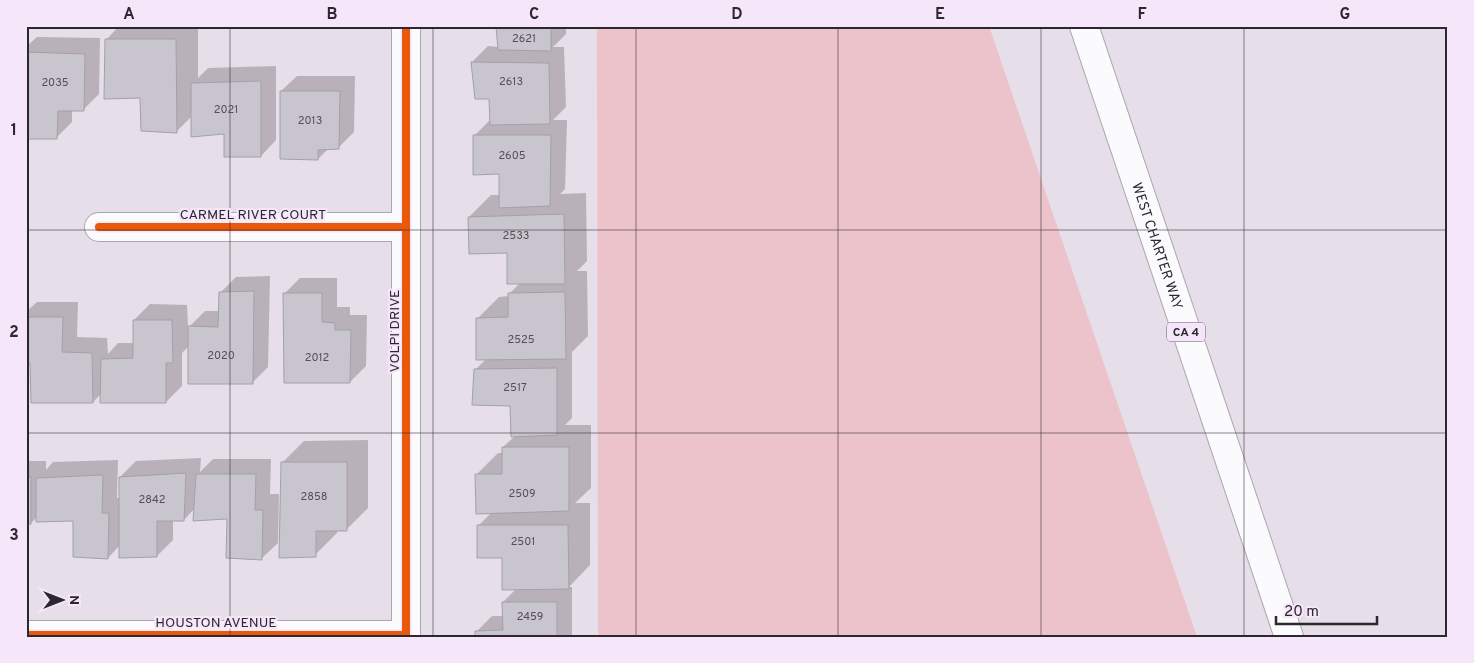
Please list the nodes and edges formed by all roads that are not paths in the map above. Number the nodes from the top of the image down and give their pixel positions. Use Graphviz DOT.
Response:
graph roads {
  1 [pos="406,26"];
  2 [pos="1084,26"];
  3 [pos="99,227"];
  4 [pos="406,227"];
  5 [pos="26,635"];
  6 [pos="406,636"];
  7 [pos="1289,637"];
  1 -- 4 [label="main road, VOLPI DRIVE"];
  2 -- 7 [label="main road, WEST CHARTER WAY / CA 4"];
  3 -- 4 [label="main road, CARMEL RIVER COURT"];
  4 -- 6 [label="main road, VOLPI DRIVE"];
  5 -- 6 [label="main road, HOUSTON AVENUE"];
}
